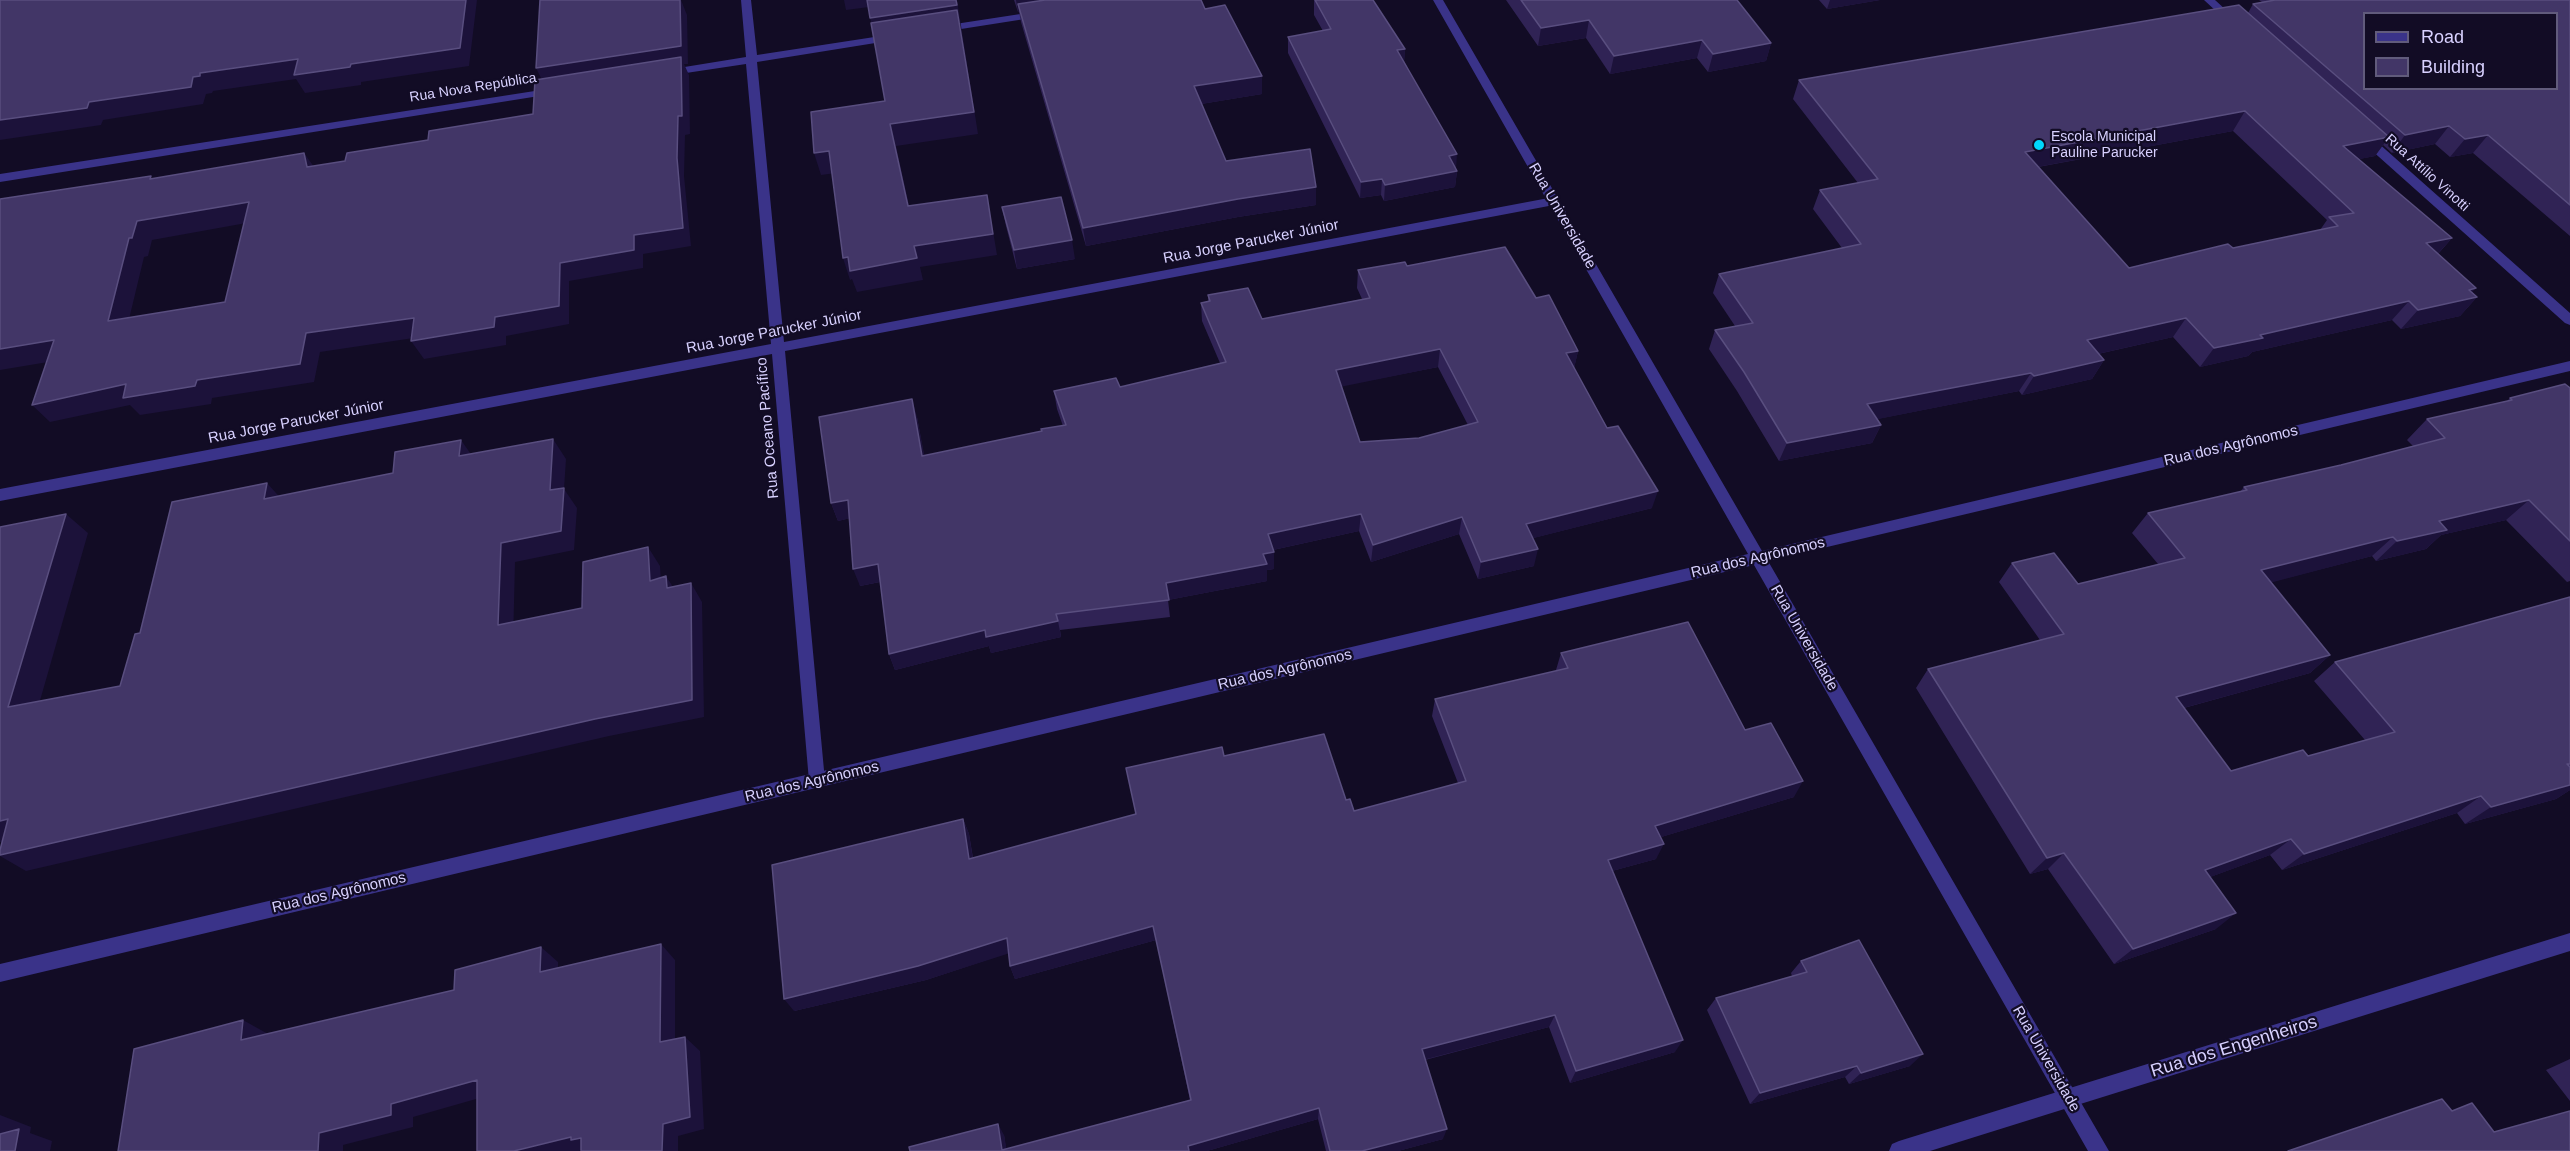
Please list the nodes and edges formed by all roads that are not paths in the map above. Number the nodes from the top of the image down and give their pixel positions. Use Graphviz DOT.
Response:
graph roads {
  1 [pos="746,0"];
  2 [pos="1438,0"];
  3 [pos="2209,0"];
  4 [pos="1058,11"];
  5 [pos="2244,30"];
  6 [pos="928,32"];
  7 [pos="904,35"];
  8 [pos="751,60"];
  9 [pos="657,74"];
  10 [pos="564,89"];
  11 [pos="2356,130"];
  12 [pos="0,178"];
  13 [pos="1554,201"];
  14 [pos="2570,320"];
  15 [pos="778,348"];
  16 [pos="2570,366"];
  17 [pos="0,495"];
  18 [pos="1758,558"];
  19 [pos="817,781"];
  20 [pos="2570,942"];
  21 [pos="0,974"];
  22 [pos="2068,1098"];
  23 [pos="1899,1151"];
  24 [pos="2099,1151"];
  1 -- 8 [label="street, Rua Oceano Pacífico"];
  2 -- 13 [label="street, Rua Universidade"];
  3 -- 5 [label="street"];
  4 -- 6 [label="street"];
  7 -- 8 [label="street"];
  8 -- 9 [label="street"];
  8 -- 15 [label="street, Rua Oceano Pacífico"];
  10 -- 12 [label="street, Rua Nova República"];
  11 -- 14 [label="street, Rua Attílio Vinotti"];
  13 -- 15 [label="street, Rua Jorge Parucker Júnior"];
  13 -- 18 [label="street, Rua Universidade"];
  15 -- 17 [label="street, Rua Jorge Parucker Júnior"];
  15 -- 19 [label="street, Rua Oceano Pacífico"];
  16 -- 18 [label="street, Rua dos Agrônomos"];
  18 -- 19 [label="street, Rua dos Agrônomos"];
  18 -- 22 [label="street, Rua Universidade"];
  19 -- 21 [label="street, Rua dos Agrônomos"];
  20 -- 22 [label="street, Rua dos Engenheiros"];
  22 -- 23 [label="street, Rua dos Engenheiros"];
  22 -- 24 [label="street, Rua Universidade"];
}
